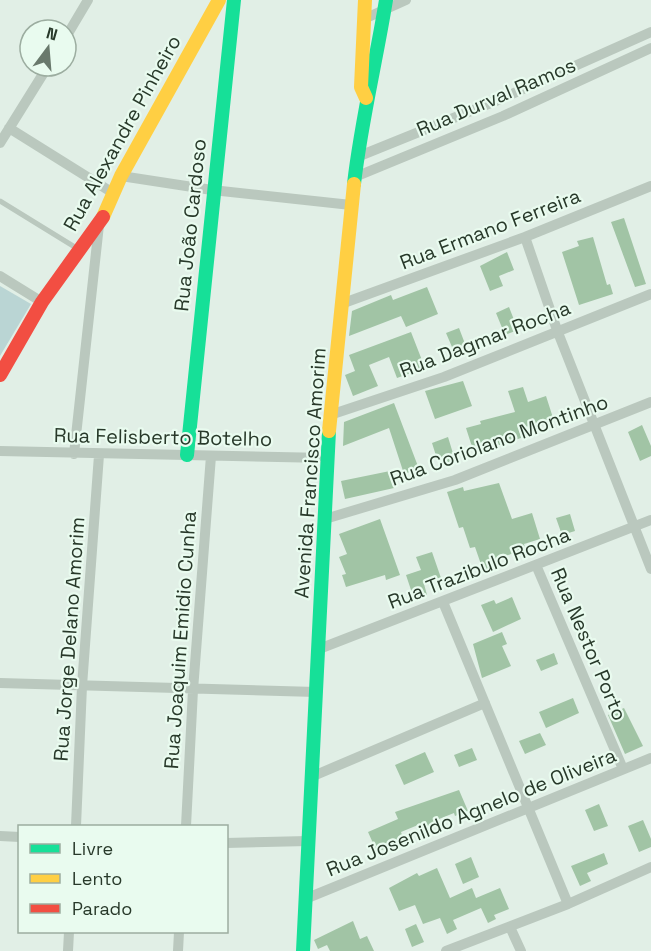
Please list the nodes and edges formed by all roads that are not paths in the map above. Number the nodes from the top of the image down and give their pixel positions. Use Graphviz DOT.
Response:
graph roads {
  1 [pos="88,0"];
  2 [pos="219,0"];
  3 [pos="234,0"];
  4 [pos="365,0"];
  5 [pos="406,0"];
  6 [pos="385,5"];
  7 [pos="77,18"];
  8 [pos="364,19"];
  9 [pos="651,32"];
  10 [pos="651,48"];
  11 [pos="40,78"];
  12 [pos="366,98"];
  13 [pos="9,128"];
  14 [pos="0,143"];
  15 [pos="357,157"];
  16 [pos="121,176"];
  17 [pos="355,177"];
  18 [pos="651,186"];
  19 [pos="212,190"];
  20 [pos="113,193"];
  21 [pos="0,201"];
  22 [pos="351,205"];
  23 [pos="99,225"];
  24 [pos="525,237"];
  25 [pos="80,250"];
  26 [pos="0,276"];
  27 [pos="651,294"];
  28 [pos="42,302"];
  29 [pos="341,304"];
  30 [pos="557,330"];
  31 [pos="0,375"];
  32 [pos="651,402"];
  33 [pos="330,415"];
  34 [pos="594,424"];
  35 [pos="0,451"];
  36 [pos="74,454"];
  37 [pos="99,455"];
  38 [pos="187,455"];
  39 [pos="211,456"];
  40 [pos="326,458"];
  41 [pos="325,519"];
  42 [pos="651,520"];
  43 [pos="635,526"];
  44 [pos="536,565"];
  45 [pos="651,569"];
  46 [pos="443,602"];
  47 [pos="319,649"];
  48 [pos="0,683"];
  49 [pos="82,686"];
  50 [pos="193,690"];
  51 [pos="316,692"];
  52 [pos="485,703"];
  53 [pos="651,758"];
  54 [pos="623,769"];
  55 [pos="311,777"];
  56 [pos="531,808"];
  57 [pos="76,825"];
  58 [pos="186,825"];
  59 [pos="0,836"];
  60 [pos="18,837"];
  61 [pos="308,841"];
  62 [pos="228,843"];
  63 [pos="651,867"];
  64 [pos="305,899"];
  65 [pos="568,904"];
  66 [pos="510,927"];
  67 [pos="69,933"];
  68 [pos="179,933"];
  69 [pos="68,951"];
  70 [pos="178,951"];
  71 [pos="303,951"];
  72 [pos="446,951"];
  73 [pos="521,951"];
  1 -- 7 [label="street"];
  2 -- 16 [label="main road, Rua Alexandre Pinheiro"];
  3 -- 19 [label="main road, Rua João Cardoso"];
  4 -- 8 [label="main road"];
  5 -- 6 [label="street"];
  6 -- 8 [label="street"];
  6 -- 12 [label="main road, Avenida Francisco Amorim"];
  8 -- 12 [label="main road"];
  9 -- 15 [label="street, Rua Durval Ramos"];
  10 -- 17 [label="street, Rua Durval Ramos"];
  11 -- 13 [label="street"];
  12 -- 15 [label="main road, Avenida Francisco Amorim"];
  13 -- 14 [label="street"];
  13 -- 20 [label="street"];
  15 -- 17 [label="main road, Avenida Francisco Amorim"];
  16 -- 19 [label="street"];
  16 -- 20 [label="main road, Rua Alexandre Pinheiro"];
  17 -- 22 [label="main road, Avenida Francisco Amorim"];
  18 -- 24 [label="street, Rua Ermano Ferreira"];
  19 -- 22 [label="street"];
  19 -- 38 [label="main road, Rua João Cardoso"];
  20 -- 23 [label="main road, Rua Alexandre Pinheiro"];
  21 -- 25 [label="lane"];
  22 -- 29 [label="main road, Avenida Francisco Amorim"];
  23 -- 25 [label="main road, Rua Alexandre Pinheiro"];
  23 -- 36 [label="street"];
  24 -- 29 [label="street, Rua Ermano Ferreira"];
  24 -- 30 [label="street"];
  25 -- 28 [label="main road, Rua Alexandre Pinheiro"];
  26 -- 28 [label="street"];
  27 -- 30 [label="street, Rua Dagmar Rocha"];
  28 -- 31 [label="main road, Rua Alexandre Pinheiro"];
  29 -- 33 [label="main road, Avenida Francisco Amorim"];
  30 -- 33 [label="street, Rua Dagmar Rocha"];
  30 -- 34 [label="street"];
  32 -- 34 [label="street, Rua Coriolano Montinho"];
  33 -- 40 [label="main road, Avenida Francisco Amorim"];
  34 -- 41 [label="street, Rua Coriolano Montinho"];
  34 -- 43 [label="street"];
  35 -- 36 [label="street, Rua Felisberto Botelho"];
  36 -- 37 [label="street, Rua Felisberto Botelho"];
  37 -- 38 [label="street, Rua Felisberto Botelho"];
  37 -- 49 [label="street, Rua Jorge Delano Amorim"];
  38 -- 39 [label="street, Rua Felisberto Botelho"];
  39 -- 40 [label="street, Rua Felisberto Botelho"];
  39 -- 50 [label="street, Rua Joaquim Emidio Cunha"];
  40 -- 41 [label="main road, Avenida Francisco Amorim"];
  41 -- 47 [label="main road, Avenida Francisco Amorim"];
  42 -- 43 [label="street, Rua Trazibulo Rocha"];
  43 -- 44 [label="street, Rua Trazibulo Rocha"];
  43 -- 45 [label="street"];
  44 -- 46 [label="street, Rua Trazibulo Rocha"];
  44 -- 54 [label="street, Rua Nestor Porto"];
  46 -- 47 [label="street, Rua Trazibulo Rocha"];
  46 -- 52 [label="street"];
  47 -- 51 [label="main road, Avenida Francisco Amorim"];
  48 -- 49 [label="street"];
  49 -- 50 [label="street"];
  49 -- 57 [label="street, Rua Jorge Delano Amorim"];
  50 -- 51 [label="street"];
  50 -- 58 [label="street, Rua Joaquim Emidio Cunha"];
  51 -- 55 [label="main road, Avenida Francisco Amorim"];
  52 -- 55 [label="street"];
  52 -- 56 [label="street"];
  53 -- 54 [label="street, Rua Josenildo Agnelo de Oliveira"];
  54 -- 56 [label="street, Rua Josenildo Agnelo de Oliveira"];
  55 -- 61 [label="main road, Avenida Francisco Amorim"];
  56 -- 64 [label="street, Rua Josenildo Agnelo de Oliveira"];
  56 -- 65 [label="street"];
  59 -- 60 [label="street"];
  61 -- 62 [label="street"];
  61 -- 64 [label="main road, Avenida Francisco Amorim"];
  63 -- 65 [label="street"];
  64 -- 71 [label="main road, Avenida Francisco Amorim"];
  65 -- 66 [label="street"];
  66 -- 72 [label="street"];
  66 -- 73 [label="street"];
  67 -- 69 [label="street"];
  68 -- 70 [label="street"];
}
